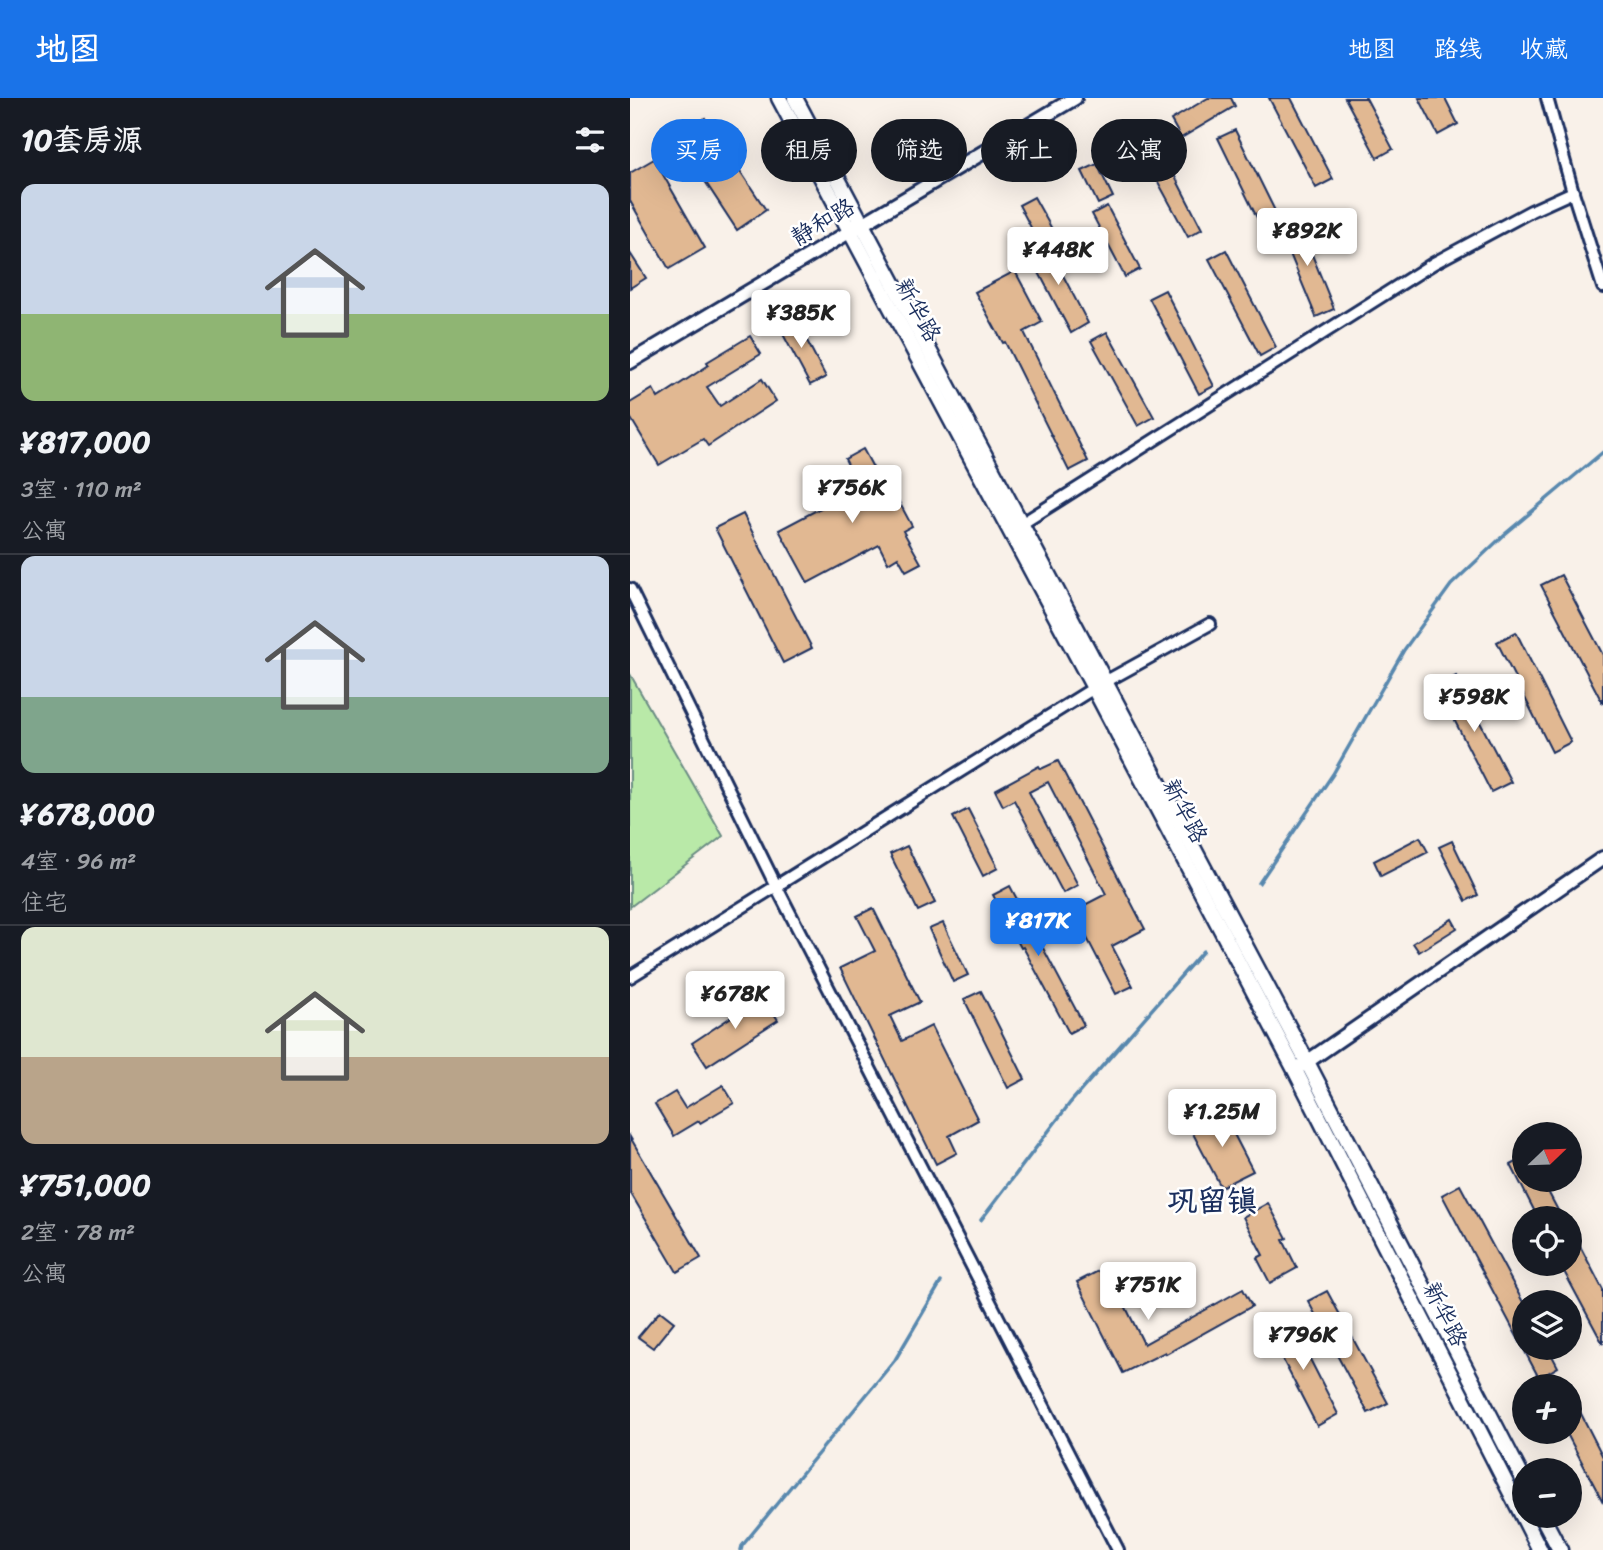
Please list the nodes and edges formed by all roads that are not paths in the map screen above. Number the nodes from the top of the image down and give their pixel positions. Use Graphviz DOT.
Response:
graph roads {
  1 [pos="779,98"];
  2 [pos="795,98"];
  3 [pos="1075,98"];
  4 [pos="1547,98"];
  5 [pos="1573,192"];
  6 [pos="855,227"];
  7 [pos="1603,287"];
  8 [pos="630,362"];
  9 [pos="1017,527"];
  10 [pos="630,589"];
  11 [pos="1210,624"];
  12 [pos="1100,684"];
  13 [pos="1603,858"];
  14 [pos="776,886"];
  15 [pos="630,977"];
  16 [pos="1301,1066"];
  17 [pos="1512,1459"];
  18 [pos="1548,1528"];
  19 [pos="1118,1550"];
  20 [pos="1540,1550"];
  21 [pos="1560,1550"];
  1 -- 6 [label="main road, 新华路"];
  2 -- 6 [label="main road, 新华路"];
  3 -- 6 [label="street, 静和路"];
  4 -- 5 [label="street"];
  5 -- 7 [label="street"];
  5 -- 9 [label="street"];
  6 -- 8 [label="street, 静和路"];
  6 -- 9 [label="main road, 新华路"];
  9 -- 12 [label="main road, 新华路"];
  10 -- 14 [label="street"];
  11 -- 12 [label="street"];
  12 -- 14 [label="street"];
  12 -- 16 [label="main road, 新华路"];
  13 -- 16 [label="street"];
  14 -- 15 [label="street"];
  14 -- 19 [label="street"];
  16 -- 17 [label="main road, 新华路"];
  16 -- 20 [label="main road, 新华路"];
  18 -- 21 [label="main road"];
}
